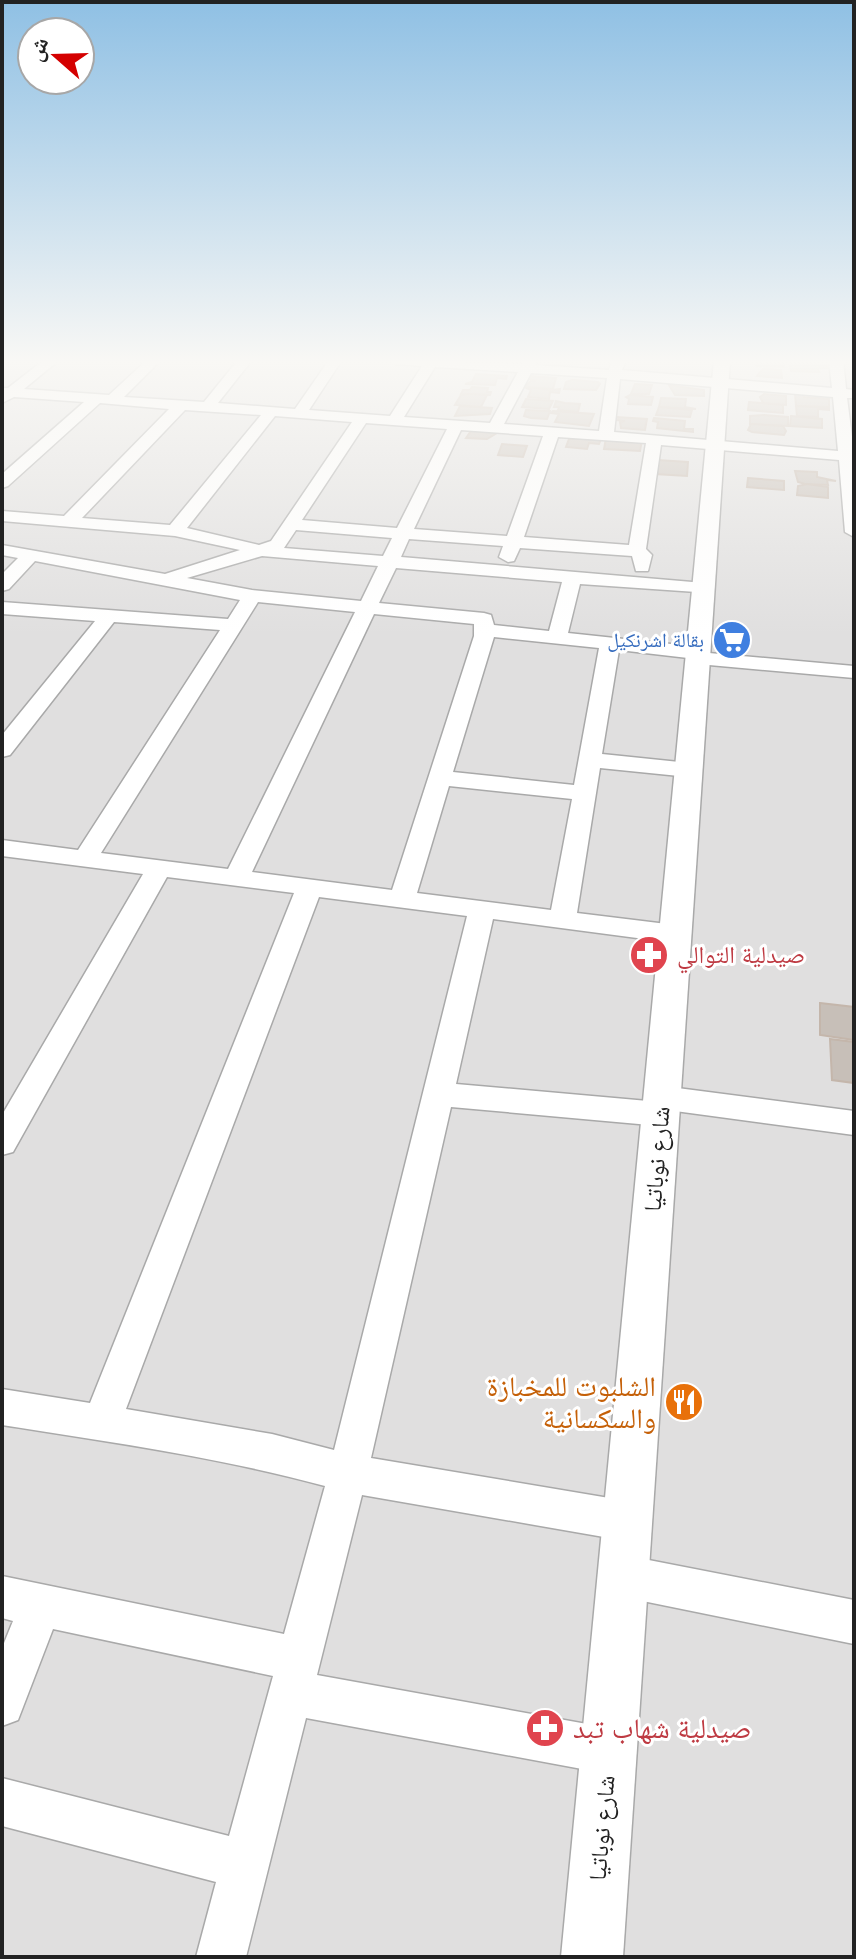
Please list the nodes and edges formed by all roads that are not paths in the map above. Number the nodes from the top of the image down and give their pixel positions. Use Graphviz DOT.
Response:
graph roads {
  1 [pos="41,451"];
  2 [pos="136,451"];
  3 [pos="239,451"];
  4 [pos="340,451"];
  5 [pos="444,451"];
  6 [pos="545,451"];
  7 [pos="652,451"];
  8 [pos="715,451"];
  9 [pos="792,451"];
  10 [pos="850,457"];
  11 [pos="2,483"];
  12 [pos="2,516"];
  13 [pos="24,519"];
  14 [pos="69,521"];
  15 [pos="293,525"];
  16 [pos="175,531"];
  17 [pos="854,532"];
  18 [pos="405,534"];
  19 [pos="2,538"];
  20 [pos="512,543"];
  21 [pos="2,550"];
  22 [pos="262,551"];
  23 [pos="637,551"];
  24 [pos="31,555"];
  25 [pos="389,563"];
  26 [pos="503,573"];
  27 [pos="572,578"];
  28 [pos="163,579"];
  29 [pos="640,584"];
  30 [pos="2,585"];
  31 [pos="704,589"];
  32 [pos="252,596"];
  33 [pos="367,607"];
  34 [pos="2,608"];
  35 [pos="109,616"];
  36 [pos="234,625"];
  37 [pos="486,630"];
  38 [pos="557,638"];
  39 [pos="610,643"];
  40 [pos="698,655"];
  41 [pos="854,672"];
  42 [pos="2,750"];
  43 [pos="590,760"];
  44 [pos="689,770"];
  45 [pos="440,778"];
  46 [pos="584,793"];
  47 [pos="2,848"];
  48 [pos="85,858"];
  49 [pos="159,868"];
  50 [pos="236,878"];
  51 [pos="310,887"];
  52 [pos="402,899"];
  53 [pos="482,910"];
  54 [pos="563,919"];
  55 [pos="675,934"];
  56 [pos="438,1094"];
  57 [pos="662,1106"];
  58 [pos="854,1123"];
  59 [pos="2,1143"];
  60 [pos="2,1407"];
  61 [pos="101,1424"];
  62 [pos="348,1473"];
  63 [pos="627,1521"];
  64 [pos="623,1576"];
  65 [pos="21,1601"];
  66 [pos="854,1622"];
  67 [pos="293,1676"];
  68 [pos="2,1704"];
  69 [pos="609,1751"];
  70 [pos="2,1802"];
  71 [pos="245,1865"];
  72 [pos="221,1957"];
  73 [pos="592,1957"];
  1 -- 11 [label="street"];
  2 -- 14 [label="street"];
  3 -- 16 [label="street"];
  4 -- 15 [label="street"];
  5 -- 18 [label="street"];
  6 -- 20 [label="street"];
  7 -- 23 [label="street"];
  8 -- 31 [label="street, شارع نوباتيا"];
  9 -- 10 [label="street"];
  10 -- 17 [label="street"];
  12 -- 13 [label="street"];
  13 -- 14 [label="street"];
  13 -- 19 [label="street"];
  14 -- 16 [label="street"];
  15 -- 18 [label="street"];
  15 -- 22 [label="street"];
  16 -- 22 [label="street"];
  18 -- 20 [label="street"];
  18 -- 25 [label="street"];
  20 -- 23 [label="street"];
  20 -- 26 [label="street"];
  21 -- 24 [label="street"];
  22 -- 25 [label="street"];
  22 -- 28 [label="street"];
  23 -- 29 [label="street"];
  24 -- 28 [label="street"];
  24 -- 30 [label="street"];
  25 -- 26 [label="street"];
  25 -- 33 [label="street"];
  26 -- 27 [label="street"];
  27 -- 29 [label="street"];
  27 -- 38 [label="street"];
  28 -- 32 [label="street"];
  29 -- 31 [label="street"];
  31 -- 40 [label="street, شارع نوباتيا"];
  32 -- 33 [label="street"];
  32 -- 36 [label="street"];
  33 -- 37 [label="street"];
  33 -- 50 [label="street"];
  34 -- 35 [label="street"];
  35 -- 36 [label="street"];
  35 -- 42 [label="street"];
  36 -- 48 [label="street"];
  37 -- 38 [label="street"];
  37 -- 45 [label="street"];
  38 -- 39 [label="street"];
  39 -- 40 [label="street"];
  39 -- 43 [label="street"];
  40 -- 41 [label="street"];
  40 -- 44 [label="street, شارع نوباتيا"];
  43 -- 44 [label="street"];
  43 -- 46 [label="street"];
  44 -- 55 [label="street, شارع نوباتيا"];
  45 -- 46 [label="street"];
  45 -- 52 [label="street"];
  46 -- 54 [label="street"];
  47 -- 48 [label="street"];
  48 -- 49 [label="street"];
  49 -- 50 [label="street"];
  49 -- 59 [label="street"];
  50 -- 51 [label="street"];
  51 -- 52 [label="street"];
  51 -- 61 [label="street"];
  52 -- 53 [label="street"];
  53 -- 54 [label="street"];
  53 -- 56 [label="street"];
  54 -- 55 [label="street"];
  55 -- 57 [label="street, شارع نوباتيا"];
  56 -- 57 [label="street"];
  56 -- 62 [label="street"];
  57 -- 58 [label="street"];
  57 -- 63 [label="street, شارع نوباتيا"];
  60 -- 61 [label="street"];
  61 -- 62 [label="street"];
  62 -- 63 [label="street"];
  62 -- 67 [label="street"];
  63 -- 64 [label="street, شارع نوباتيا"];
  64 -- 66 [label="street"];
  64 -- 69 [label="street, شارع نوباتيا"];
  65 -- 67 [label="street"];
  65 -- 68 [label="street"];
  67 -- 69 [label="street"];
  67 -- 71 [label="street"];
  69 -- 73 [label="street, شارع نوباتيا"];
  70 -- 71 [label="street"];
  71 -- 72 [label="street"];
}
